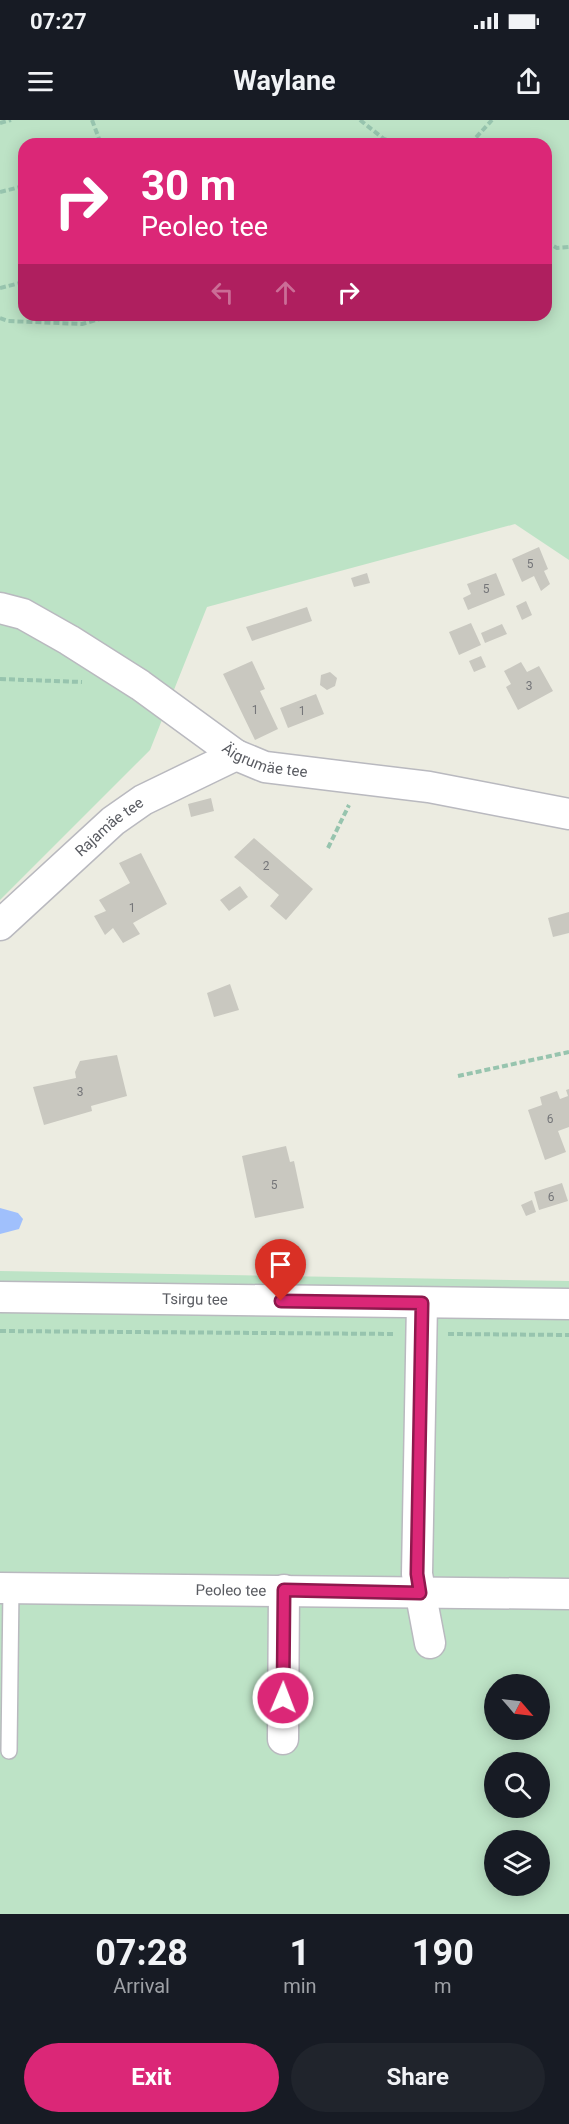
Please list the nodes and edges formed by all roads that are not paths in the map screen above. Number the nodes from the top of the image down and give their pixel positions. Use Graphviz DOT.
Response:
graph roads {
  1 [pos="0,608"];
  2 [pos="236,755"];
  3 [pos="569,814"];
  4 [pos="0,925"];
  5 [pos="0,1297"];
  6 [pos="422,1303"];
  7 [pos="569,1304"];
  8 [pos="6,1588"];
  9 [pos="284,1590"];
  10 [pos="420,1593"];
  11 [pos="569,1594"];
  12 [pos="430,1643"];
  13 [pos="282,1739"];
  14 [pos="9,1751"];
  1 -- 2 [label="street, Äigrumäe tee"];
  2 -- 3 [label="street, Äigrumäe tee"];
  2 -- 4 [label="street, Rajamäe tee"];
  5 -- 6 [label="street, Tsirgu tee"];
  6 -- 7 [label="street, Tsirgu tee"];
  6 -- 10 [label="street"];
  8 -- 9 [label="street, Peoleo tee"];
  8 -- 14 [label="lane"];
  9 -- 10 [label="street, Peoleo tee"];
  9 -- 13 [label="street"];
  10 -- 11 [label="street, Peoleo tee"];
  10 -- 12 [label="street"];
}
